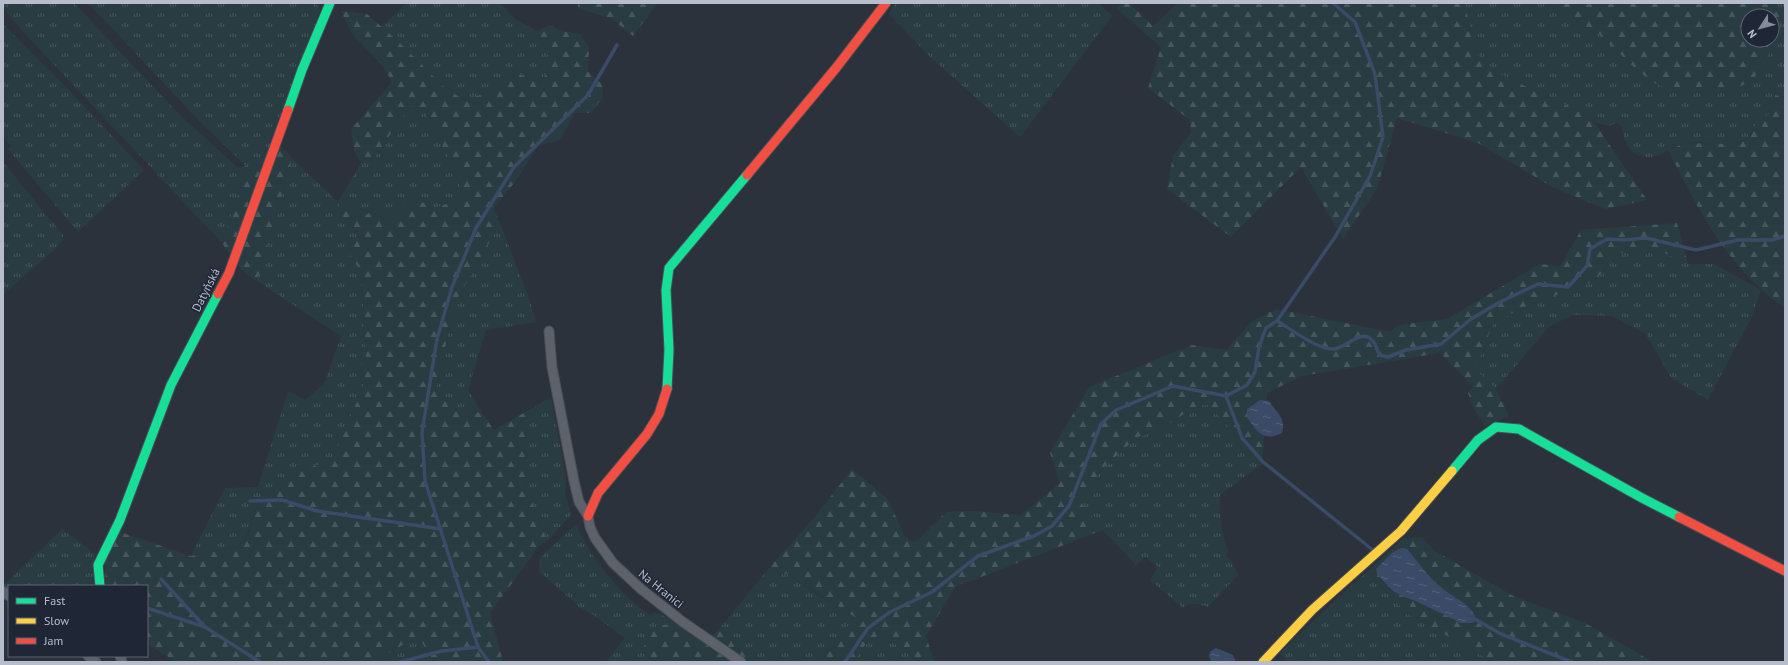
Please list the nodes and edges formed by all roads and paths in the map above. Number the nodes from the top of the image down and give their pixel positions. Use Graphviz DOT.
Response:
graph roads {
  1 [pos="886,3"];
  2 [pos="327,5"];
  3 [pos="549,331"];
  4 [pos="588,516"];
  5 [pos="1785,571"];
  6 [pos="100,585"];
  7 [pos="741,662"];
  8 [pos="1263,662"];
  1 -- 4 [label="street"];
  2 -- 6 [label="street, Datyňská"];
  3 -- 4 [label="street, Na Hranici"];
  4 -- 7 [label="street, Na Hranici"];
  5 -- 8 [label="street"];
}
